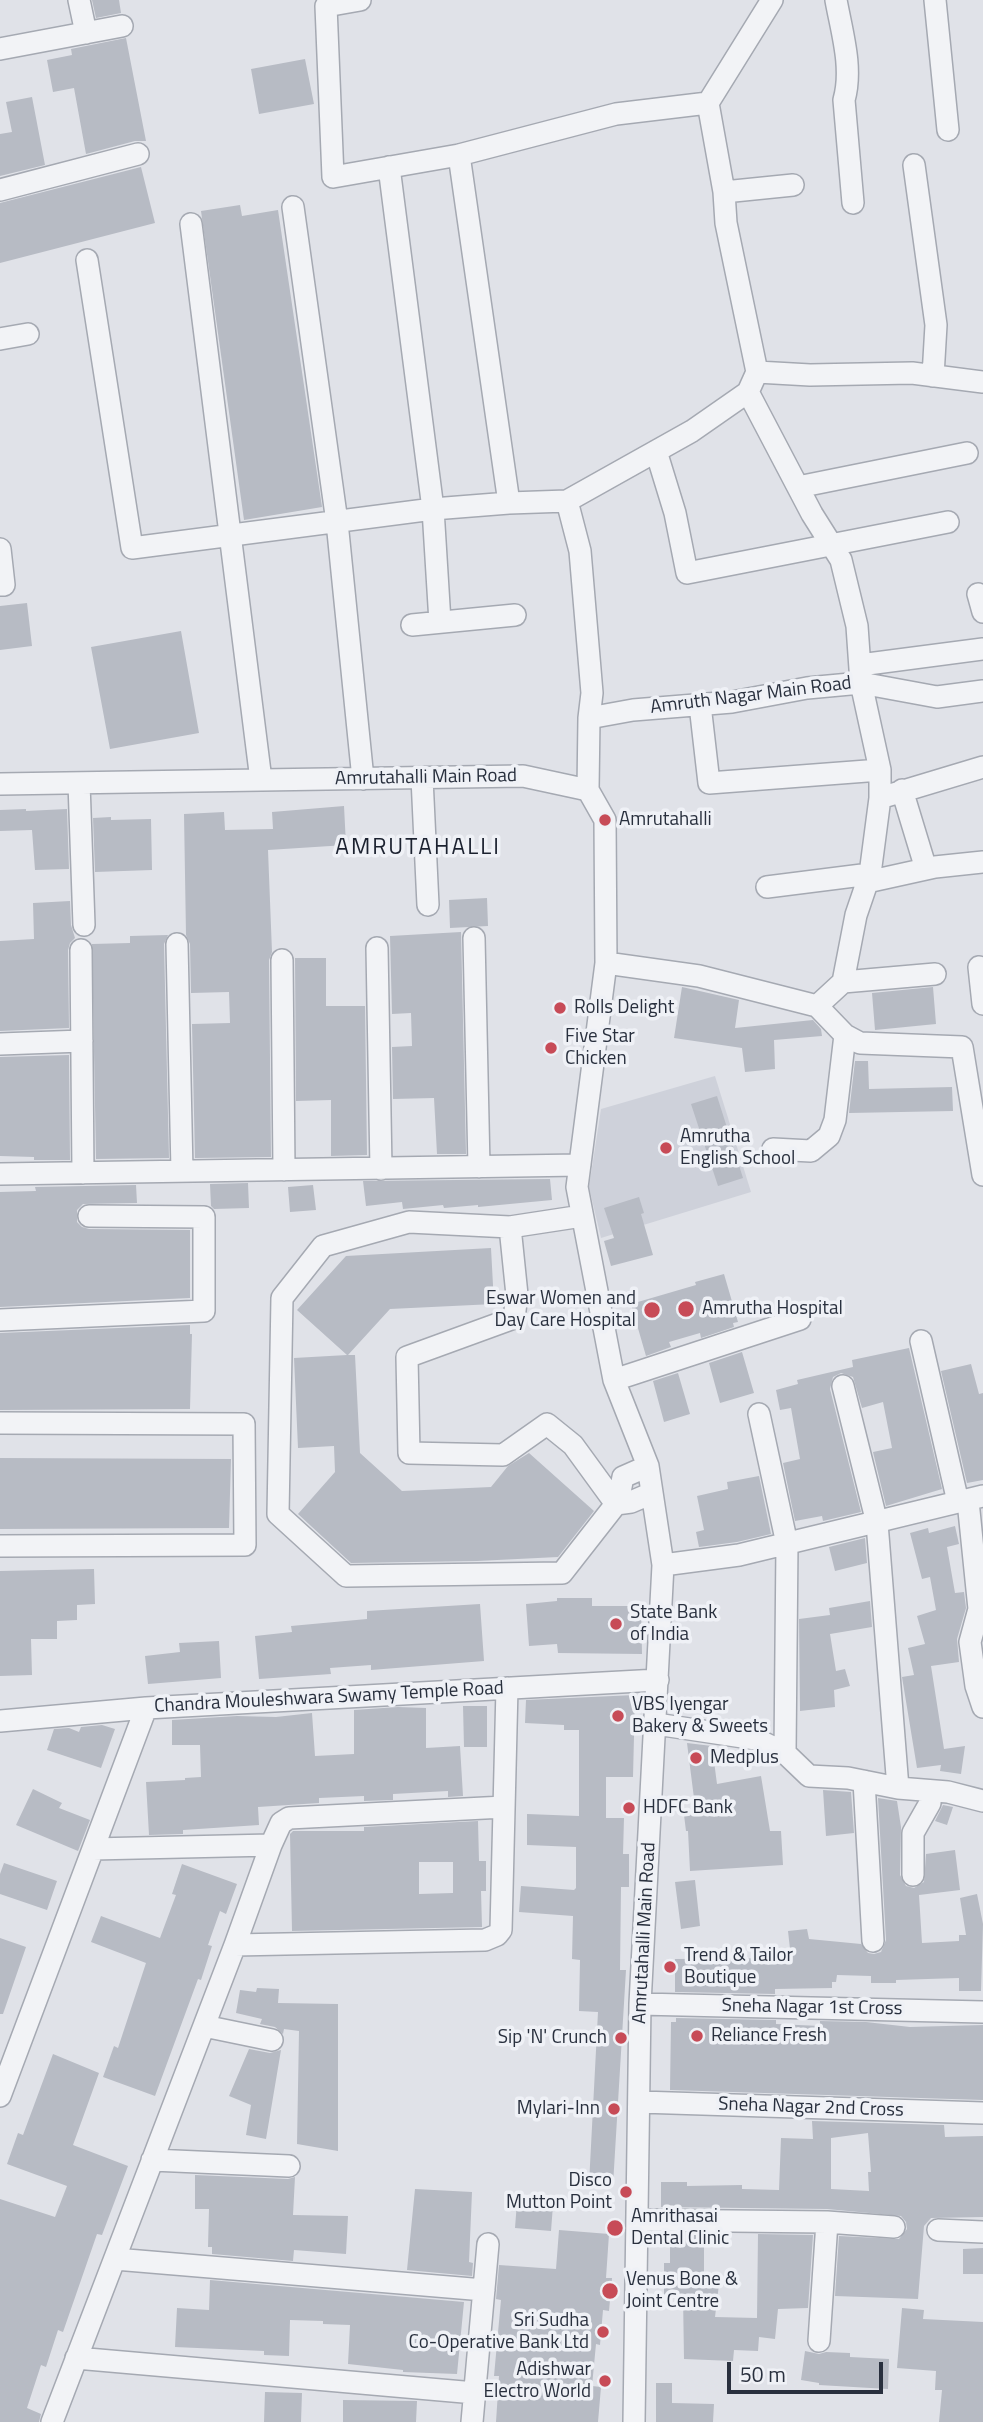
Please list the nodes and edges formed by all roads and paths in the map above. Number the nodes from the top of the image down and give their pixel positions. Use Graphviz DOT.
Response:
graph roads {
  1 [pos="79,0"];
  2 [pos="360,0"];
  3 [pos="772,0"];
  4 [pos="836,0"];
  5 [pos="935,0"];
  6 [pos="326,3"];
  7 [pos="122,26"];
  8 [pos="86,33"];
  9 [pos="0,49"];
  10 [pos="708,103"];
  11 [pos="948,130"];
  12 [pos="138,154"];
  13 [pos="459,155"];
  14 [pos="914,165"];
  15 [pos="389,167"];
  16 [pos="793,185"];
  17 [pos="0,190"];
  18 [pos="724,192"];
  19 [pos="853,202"];
  20 [pos="293,207"];
  21 [pos="191,224"];
  22 [pos="87,260"];
  23 [pos="28,334"];
  24 [pos="0,339"];
  25 [pos="757,372"];
  26 [pos="933,376"];
  27 [pos="983,382"];
  28 [pos="748,392"];
  29 [pos="656,451"];
  30 [pos="967,453"];
  31 [pos="798,487"];
  32 [pos="567,501"];
  33 [pos="509,503"];
  34 [pos="432,509"];
  35 [pos="337,522"];
  36 [pos="948,522"];
  37 [pos="230,535"];
  38 [pos="832,545"];
  39 [pos="0,549"];
  40 [pos="0,585"];
  41 [pos="515,615"];
  42 [pos="440,622"];
  43 [pos="412,625"];
  44 [pos="983,649"];
  45 [pos="861,674"];
  46 [pos="983,691"];
  47 [pos="700,705"];
  48 [pos="589,719"];
  49 [pos="983,767"];
  50 [pos="880,770"];
  51 [pos="422,778"];
  52 [pos="363,779"];
  53 [pos="261,780"];
  54 [pos="79,783"];
  55 [pos="0,784"];
  56 [pos="588,790"];
  57 [pos="902,790"];
  58 [pos="880,798"];
  59 [pos="983,862"];
  60 [pos="926,869"];
  61 [pos="869,878"];
  62 [pos="767,887"];
  63 [pos="428,905"];
  64 [pos="84,925"];
  65 [pos="474,938"];
  66 [pos="177,944"];
  67 [pos="377,948"];
  68 [pos="81,950"];
  69 [pos="282,960"];
  70 [pos="606,963"];
  71 [pos="979,967"];
  72 [pos="934,974"];
  73 [pos="843,982"];
  74 [pos="983,1004"];
  75 [pos="817,1006"];
  76 [pos="845,1035"];
  77 [pos="82,1041"];
  78 [pos="0,1044"];
  79 [pos="973,1045"];
  80 [pos="773,1149"];
  81 [pos="580,1165"];
  82 [pos="479,1167"];
  83 [pos="381,1169"];
  84 [pos="284,1170"];
  85 [pos="182,1171"];
  86 [pos="83,1173"];
  87 [pos="0,1174"];
  88 [pos="983,1175"];
  89 [pos="89,1216"];
  90 [pos="582,1216"];
  91 [pos="510,1227"];
  92 [pos="800,1319"];
  93 [pos="0,1320"];
  94 [pos="922,1341"];
  95 [pos="614,1380"];
  96 [pos="843,1386"];
  97 [pos="759,1414"];
  98 [pos="0,1423"];
  99 [pos="648,1466"];
  100 [pos="652,1493"];
  101 [pos="970,1500"];
  102 [pos="617,1503"];
  103 [pos="877,1523"];
  104 [pos="787,1544"];
  105 [pos="0,1546"];
  106 [pos="663,1565"];
  107 [pos="658,1680"];
  108 [pos="507,1688"];
  109 [pos="983,1707"];
  110 [pos="146,1708"];
  111 [pos="0,1721"];
  112 [pos="656,1724"];
  113 [pos="785,1753"];
  114 [pos="864,1781"];
  115 [pos="898,1788"];
  116 [pos="931,1791"];
  117 [pos="983,1801"];
  118 [pos="504,1807"];
  119 [pos="271,1844"];
  120 [pos="93,1849"];
  121 [pos="914,1875"];
  122 [pos="873,1941"];
  123 [pos="235,1945"];
  124 [pos="640,2004"];
  125 [pos="983,2012"];
  126 [pos="204,2026"];
  127 [pos="272,2040"];
  128 [pos="0,2096"];
  129 [pos="640,2102"];
  130 [pos="983,2113"];
  131 [pos="152,2161"];
  132 [pos="289,2166"];
  133 [pos="637,2220"];
  134 [pos="827,2222"];
  135 [pos="894,2227"];
  136 [pos="938,2230"];
  137 [pos="983,2232"];
  138 [pos="488,2245"];
  139 [pos="115,2259"];
  140 [pos="484,2290"];
  141 [pos="819,2341"];
  142 [pos="76,2358"];
  143 [pos="475,2393"];
  144 [pos="52,2422"];
  145 [pos="472,2422"];
  146 [pos="634,2422"];
  1 -- 8 [label="street"];
  2 -- 6 [label="street"];
  3 -- 10 [label="street"];
  4 -- 19 [label="street"];
  5 -- 11 [label="street"];
  6 -- 15 [label="street"];
  7 -- 8 [label="street"];
  8 -- 9 [label="street"];
  10 -- 13 [label="street"];
  10 -- 18 [label="street"];
  12 -- 17 [label="street"];
  13 -- 15 [label="street"];
  13 -- 33 [label="street"];
  14 -- 26 [label="street"];
  15 -- 34 [label="street"];
  16 -- 18 [label="street"];
  18 -- 25 [label="street"];
  20 -- 35 [label="street"];
  21 -- 37 [label="street"];
  22 -- 37 [label="street"];
  23 -- 24 [label="street"];
  25 -- 26 [label="street"];
  25 -- 28 [label="street"];
  26 -- 27 [label="street"];
  28 -- 29 [label="street"];
  28 -- 31 [label="street"];
  29 -- 32 [label="street"];
  29 -- 38 [label="street"];
  30 -- 31 [label="street"];
  31 -- 38 [label="street"];
  32 -- 33 [label="street"];
  32 -- 48 [label="street"];
  33 -- 34 [label="street"];
  34 -- 35 [label="street"];
  34 -- 42 [label="street"];
  35 -- 37 [label="street"];
  35 -- 52 [label="street"];
  36 -- 38 [label="street"];
  37 -- 53 [label="street"];
  38 -- 45 [label="street"];
  39 -- 40 [label="street"];
  41 -- 42 [label="street"];
  42 -- 43 [label="street"];
  44 -- 45 [label="street"];
  45 -- 46 [label="street, Amruth Nagar Main Road"];
  45 -- 47 [label="street, Amruth Nagar Main Road"];
  45 -- 50 [label="street"];
  47 -- 48 [label="street, Amruth Nagar Main Road"];
  47 -- 50 [label="street"];
  48 -- 56 [label="street"];
  49 -- 57 [label="street"];
  50 -- 58 [label="street"];
  51 -- 52 [label="street, Amrutahalli Main Road"];
  51 -- 56 [label="street, Amrutahalli Main Road"];
  51 -- 63 [label="street"];
  52 -- 53 [label="street, Amrutahalli Main Road"];
  53 -- 54 [label="street, Amrutahalli Main Road"];
  54 -- 55 [label="street, Amrutahalli Main Road"];
  54 -- 64 [label="street"];
  56 -- 70 [label="street, Amrutahalli Main Road"];
  57 -- 58 [label="street"];
  57 -- 60 [label="street"];
  58 -- 61 [label="street"];
  59 -- 60 [label="street"];
  60 -- 61 [label="street"];
  61 -- 62 [label="street"];
  61 -- 73 [label="street"];
  65 -- 82 [label="street"];
  66 -- 85 [label="street"];
  67 -- 83 [label="street"];
  68 -- 77 [label="street"];
  69 -- 84 [label="street"];
  70 -- 75 [label="street"];
  70 -- 81 [label="street, Amrutahalli Main Road"];
  71 -- 74 [label="street"];
  72 -- 73 [label="street"];
  73 -- 75 [label="street"];
  75 -- 76 [label="street"];
  76 -- 79 [label="street"];
  76 -- 80 [label="street"];
  77 -- 78 [label="street"];
  77 -- 86 [label="street"];
  79 -- 88 [label="street"];
  81 -- 82 [label="street"];
  81 -- 90 [label="street, Amrutahalli Main Road"];
  82 -- 83 [label="street"];
  83 -- 84 [label="street"];
  84 -- 85 [label="street"];
  85 -- 86 [label="street"];
  86 -- 87 [label="street"];
  89 -- 93 [label="street"];
  90 -- 91 [label="street"];
  90 -- 95 [label="street, Amrutahalli Main Road"];
  91 -- 102 [label="street"];
  91 -- 102 [label="street"];
  92 -- 95 [label="street"];
  94 -- 101 [label="street"];
  95 -- 99 [label="street, Amrutahalli Main Road"];
  96 -- 103 [label="street"];
  97 -- 104 [label="street"];
  98 -- 105 [label="street"];
  99 -- 100 [label="street, Amrutahalli Main Road"];
  99 -- 102 [label="street"];
  100 -- 102 [label="street"];
  100 -- 106 [label="street, Amrutahalli Main Road"];
  101 -- 103 [label="street"];
  101 -- 109 [label="street"];
  103 -- 104 [label="street"];
  103 -- 115 [label="street"];
  104 -- 106 [label="street"];
  104 -- 113 [label="street"];
  106 -- 107 [label="street, Amrutahalli Main Road"];
  107 -- 108 [label="street, Chandra Mouleshwara Swamy Temple Road"];
  107 -- 112 [label="street, Amrutahalli Main Road"];
  108 -- 110 [label="street, Chandra Mouleshwara Swamy Temple Road"];
  108 -- 118 [label="street"];
  110 -- 111 [label="street, Chandra Mouleshwara Swamy Temple Road"];
  110 -- 120 [label="street"];
  112 -- 113 [label="street"];
  112 -- 124 [label="street, Amrutahalli Main Road"];
  113 -- 114 [label="street"];
  114 -- 115 [label="street"];
  114 -- 122 [label="street"];
  115 -- 116 [label="street"];
  116 -- 117 [label="street"];
  116 -- 121 [label="street"];
  118 -- 119 [label="street"];
  118 -- 123 [label="street"];
  119 -- 120 [label="street"];
  119 -- 123 [label="street"];
  120 -- 128 [label="street"];
  123 -- 126 [label="street"];
  124 -- 125 [label="street, Sneha Nagar 1st Cross"];
  124 -- 129 [label="street, Amrutahalli Main Road"];
  126 -- 127 [label="street"];
  126 -- 131 [label="street"];
  129 -- 130 [label="street, Sneha Nagar 2nd Cross"];
  129 -- 133 [label="street, Amrutahalli Main Road"];
  131 -- 132 [label="street"];
  131 -- 139 [label="street"];
  133 -- 134 [label="street"];
  133 -- 146 [label="street, Amrutahalli Main Road"];
  134 -- 135 [label="street"];
  134 -- 141 [label="street"];
  136 -- 137 [label="street"];
  138 -- 140 [label="street"];
  139 -- 140 [label="street"];
  139 -- 142 [label="street"];
  140 -- 143 [label="street"];
  142 -- 143 [label="street"];
  142 -- 144 [label="street"];
  143 -- 145 [label="street"];
}
